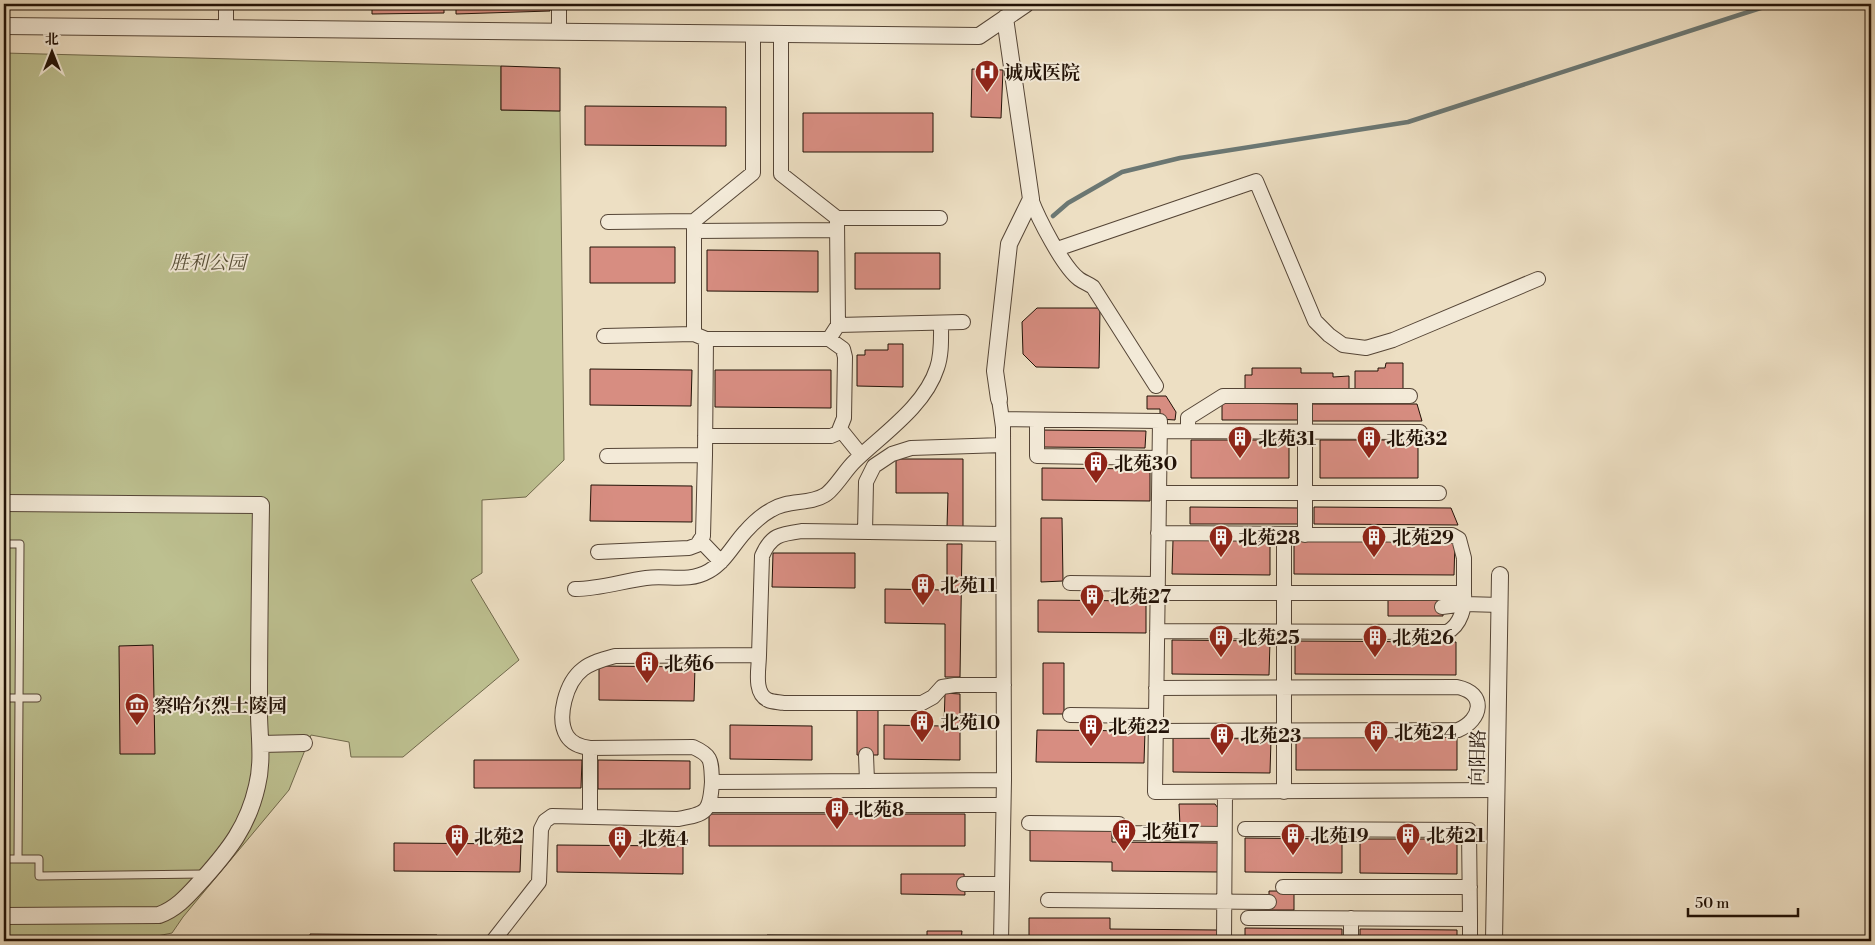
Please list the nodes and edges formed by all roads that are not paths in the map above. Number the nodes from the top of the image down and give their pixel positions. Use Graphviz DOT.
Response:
graph roads {
  1 [pos="226,4"];
  2 [pos="559,4"];
  3 [pos="1026,4"];
  4 [pos="1005,18"];
  5 [pos="4,26"];
  6 [pos="226,28"];
  7 [pos="559,32"];
  8 [pos="753,34"];
  9 [pos="781,34"];
  10 [pos="1031,199"];
  11 [pos="940,218"];
  12 [pos="608,222"];
  13 [pos="837,224"];
  14 [pos="694,226"];
  15 [pos="1057,249"];
  16 [pos="1538,279"];
  17 [pos="963,322"];
  18 [pos="941,323"];
  19 [pos="838,325"];
  20 [pos="604,336"];
  21 [pos="700,337"];
  22 [pos="829,339"];
  23 [pos="1156,386"];
  24 [pos="1305,396"];
  25 [pos="1410,396"];
  26 [pos="999,399"];
  27 [pos="1002,420"];
  28 [pos="1037,420"];
  29 [pos="840,429"];
  30 [pos="1160,431"];
  31 [pos="1188,431"];
  32 [pos="1304,431"];
  33 [pos="1420,432"];
  34 [pos="705,436"];
  35 [pos="1003,445"];
  36 [pos="705,455"];
  37 [pos="861,455"];
  38 [pos="608,456"];
  39 [pos="1159,458"];
  40 [pos="1159,493"];
  41 [pos="1439,493"];
  42 [pos="1304,494"];
  43 [pos="4,503"];
  44 [pos="865,532"];
  45 [pos="1158,533"];
  46 [pos="1003,534"];
  47 [pos="1284,535"];
  48 [pos="1305,535"];
  49 [pos="700,540"];
  50 [pos="4,544"];
  51 [pos="598,552"];
  52 [pos="721,562"];
  53 [pos="1500,575"];
  54 [pos="1070,583"];
  55 [pos="1158,588"];
  56 [pos="575,590"];
  57 [pos="1284,593"];
  58 [pos="1464,599"];
  59 [pos="1500,605"];
  60 [pos="1442,606"];
  61 [pos="1157,631"];
  62 [pos="1284,632"];
  63 [pos="759,655"];
  64 [pos="1004,685"];
  65 [pos="1156,688"];
  66 [pos="1284,688"];
  67 [pos="4,698"];
  68 [pos="20,698"];
  69 [pos="37,698"];
  70 [pos="1478,706"];
  71 [pos="1498,706"];
  72 [pos="1070,715"];
  73 [pos="1156,716"];
  74 [pos="1156,731"];
  75 [pos="1284,732"];
  76 [pos="304,743"];
  77 [pos="261,744"];
  78 [pos="590,748"];
  79 [pos="866,755"];
  80 [pos="1004,780"];
  81 [pos="867,781"];
  82 [pos="712,782"];
  83 [pos="1497,790"];
  84 [pos="1225,792"];
  85 [pos="1284,792"];
  86 [pos="708,805"];
  87 [pos="1003,805"];
  88 [pos="590,817"];
  89 [pos="1029,823"];
  90 [pos="1245,830"];
  91 [pos="1224,834"];
  92 [pos="4,859"];
  93 [pos="18,859"];
  94 [pos="208,874"];
  95 [pos="964,884"];
  96 [pos="1002,884"];
  97 [pos="1283,886"];
  98 [pos="1470,887"];
  99 [pos="1048,900"];
  100 [pos="1224,902"];
  101 [pos="1269,902"];
  102 [pos="4,916"];
  103 [pos="1248,918"];
  104 [pos="1351,918"];
  105 [pos="1470,919"];
  106 [pos="493,941"];
  107 [pos="1001,941"];
  108 [pos="1224,941"];
  109 [pos="1351,941"];
  110 [pos="1470,941"];
  111 [pos="1494,941"];
  1 -- 6 [label="street"];
  2 -- 7 [label="street"];
  3 -- 4 [label="street"];
  4 -- 9 [label="street"];
  4 -- 10 [label="street"];
  5 -- 6 [label="street"];
  6 -- 7 [label="street"];
  7 -- 8 [label="street"];
  8 -- 9 [label="street"];
  8 -- 14 [label="street"];
  9 -- 13 [label="street"];
  10 -- 15 [label="street"];
  10 -- 26 [label="street"];
  11 -- 13 [label="street"];
  12 -- 14 [label="street"];
  13 -- 14 [label="street"];
  13 -- 19 [label="street"];
  14 -- 21 [label="street"];
  15 -- 16 [label="street"];
  15 -- 23 [label="street"];
  17 -- 18 [label="street"];
  18 -- 19 [label="street"];
  18 -- 37 [label="street"];
  19 -- 22 [label="street"];
  20 -- 21 [label="street"];
  21 -- 22 [label="street"];
  21 -- 34 [label="street"];
  22 -- 29 [label="street"];
  24 -- 25 [label="street"];
  24 -- 31 [label="street"];
  24 -- 32 [label="street"];
  26 -- 27 [label="street"];
  27 -- 28 [label="street"];
  27 -- 35 [label="street"];
  28 -- 30 [label="street"];
  28 -- 39 [label="street"];
  29 -- 34 [label="street"];
  29 -- 37 [label="street"];
  30 -- 31 [label="street"];
  30 -- 39 [label="street"];
  31 -- 32 [label="street"];
  32 -- 33 [label="street"];
  32 -- 42 [label="street"];
  34 -- 36 [label="street"];
  35 -- 44 [label="street"];
  35 -- 46 [label="street"];
  36 -- 38 [label="street"];
  36 -- 49 [label="street"];
  37 -- 52 [label="street"];
  39 -- 40 [label="street"];
  40 -- 42 [label="street"];
  40 -- 45 [label="street"];
  41 -- 42 [label="street"];
  42 -- 48 [label="street"];
  43 -- 77 [label="street"];
  44 -- 46 [label="street"];
  44 -- 63 [label="street"];
  45 -- 47 [label="street"];
  45 -- 55 [label="street"];
  46 -- 64 [label="street"];
  47 -- 48 [label="street"];
  47 -- 57 [label="street"];
  48 -- 58 [label="street"];
  49 -- 51 [label="street"];
  49 -- 52 [label="street"];
  50 -- 68 [label="lane"];
  52 -- 56 [label="street"];
  53 -- 59 [label="street, 向阳路"];
  54 -- 55 [label="street"];
  55 -- 57 [label="street"];
  55 -- 61 [label="street"];
  57 -- 58 [label="street"];
  57 -- 62 [label="street"];
  58 -- 59 [label="street"];
  58 -- 60 [label="street"];
  58 -- 62 [label="street"];
  59 -- 71 [label="street, 向阳路"];
  61 -- 62 [label="street"];
  61 -- 65 [label="street"];
  62 -- 66 [label="street"];
  63 -- 64 [label="street"];
  63 -- 78 [label="street"];
  64 -- 80 [label="street"];
  65 -- 66 [label="street"];
  65 -- 73 [label="street"];
  66 -- 70 [label="street"];
  66 -- 75 [label="street"];
  67 -- 68 [label="lane"];
  68 -- 69 [label="lane"];
  68 -- 93 [label="lane"];
  70 -- 71 [label="street"];
  70 -- 75 [label="street"];
  71 -- 83 [label="street, 向阳路"];
  72 -- 73 [label="street"];
  73 -- 74 [label="street"];
  74 -- 75 [label="street"];
  74 -- 84 [label="street"];
  75 -- 85 [label="street"];
  76 -- 77 [label="street"];
  77 -- 94 [label="street"];
  78 -- 82 [label="street"];
  78 -- 88 [label="street"];
  79 -- 81 [label="street"];
  80 -- 81 [label="street"];
  80 -- 87 [label="street"];
  81 -- 82 [label="street"];
  82 -- 86 [label="street"];
  83 -- 85 [label="street"];
  83 -- 111 [label="street, 向阳路"];
  84 -- 85 [label="street"];
  84 -- 91 [label="street"];
  86 -- 87 [label="street"];
  86 -- 88 [label="street"];
  87 -- 96 [label="street"];
  88 -- 106 [label="street"];
  89 -- 91 [label="street"];
  90 -- 98 [label="street"];
  91 -- 100 [label="street"];
  92 -- 93 [label="lane"];
  93 -- 94 [label="lane"];
  94 -- 102 [label="street"];
  95 -- 96 [label="street"];
  96 -- 107 [label="street"];
  97 -- 98 [label="street"];
  98 -- 105 [label="street"];
  99 -- 100 [label="street"];
  100 -- 101 [label="street"];
  100 -- 108 [label="street"];
  103 -- 104 [label="street"];
  104 -- 105 [label="street"];
  104 -- 109 [label="street"];
  105 -- 110 [label="street"];
}
